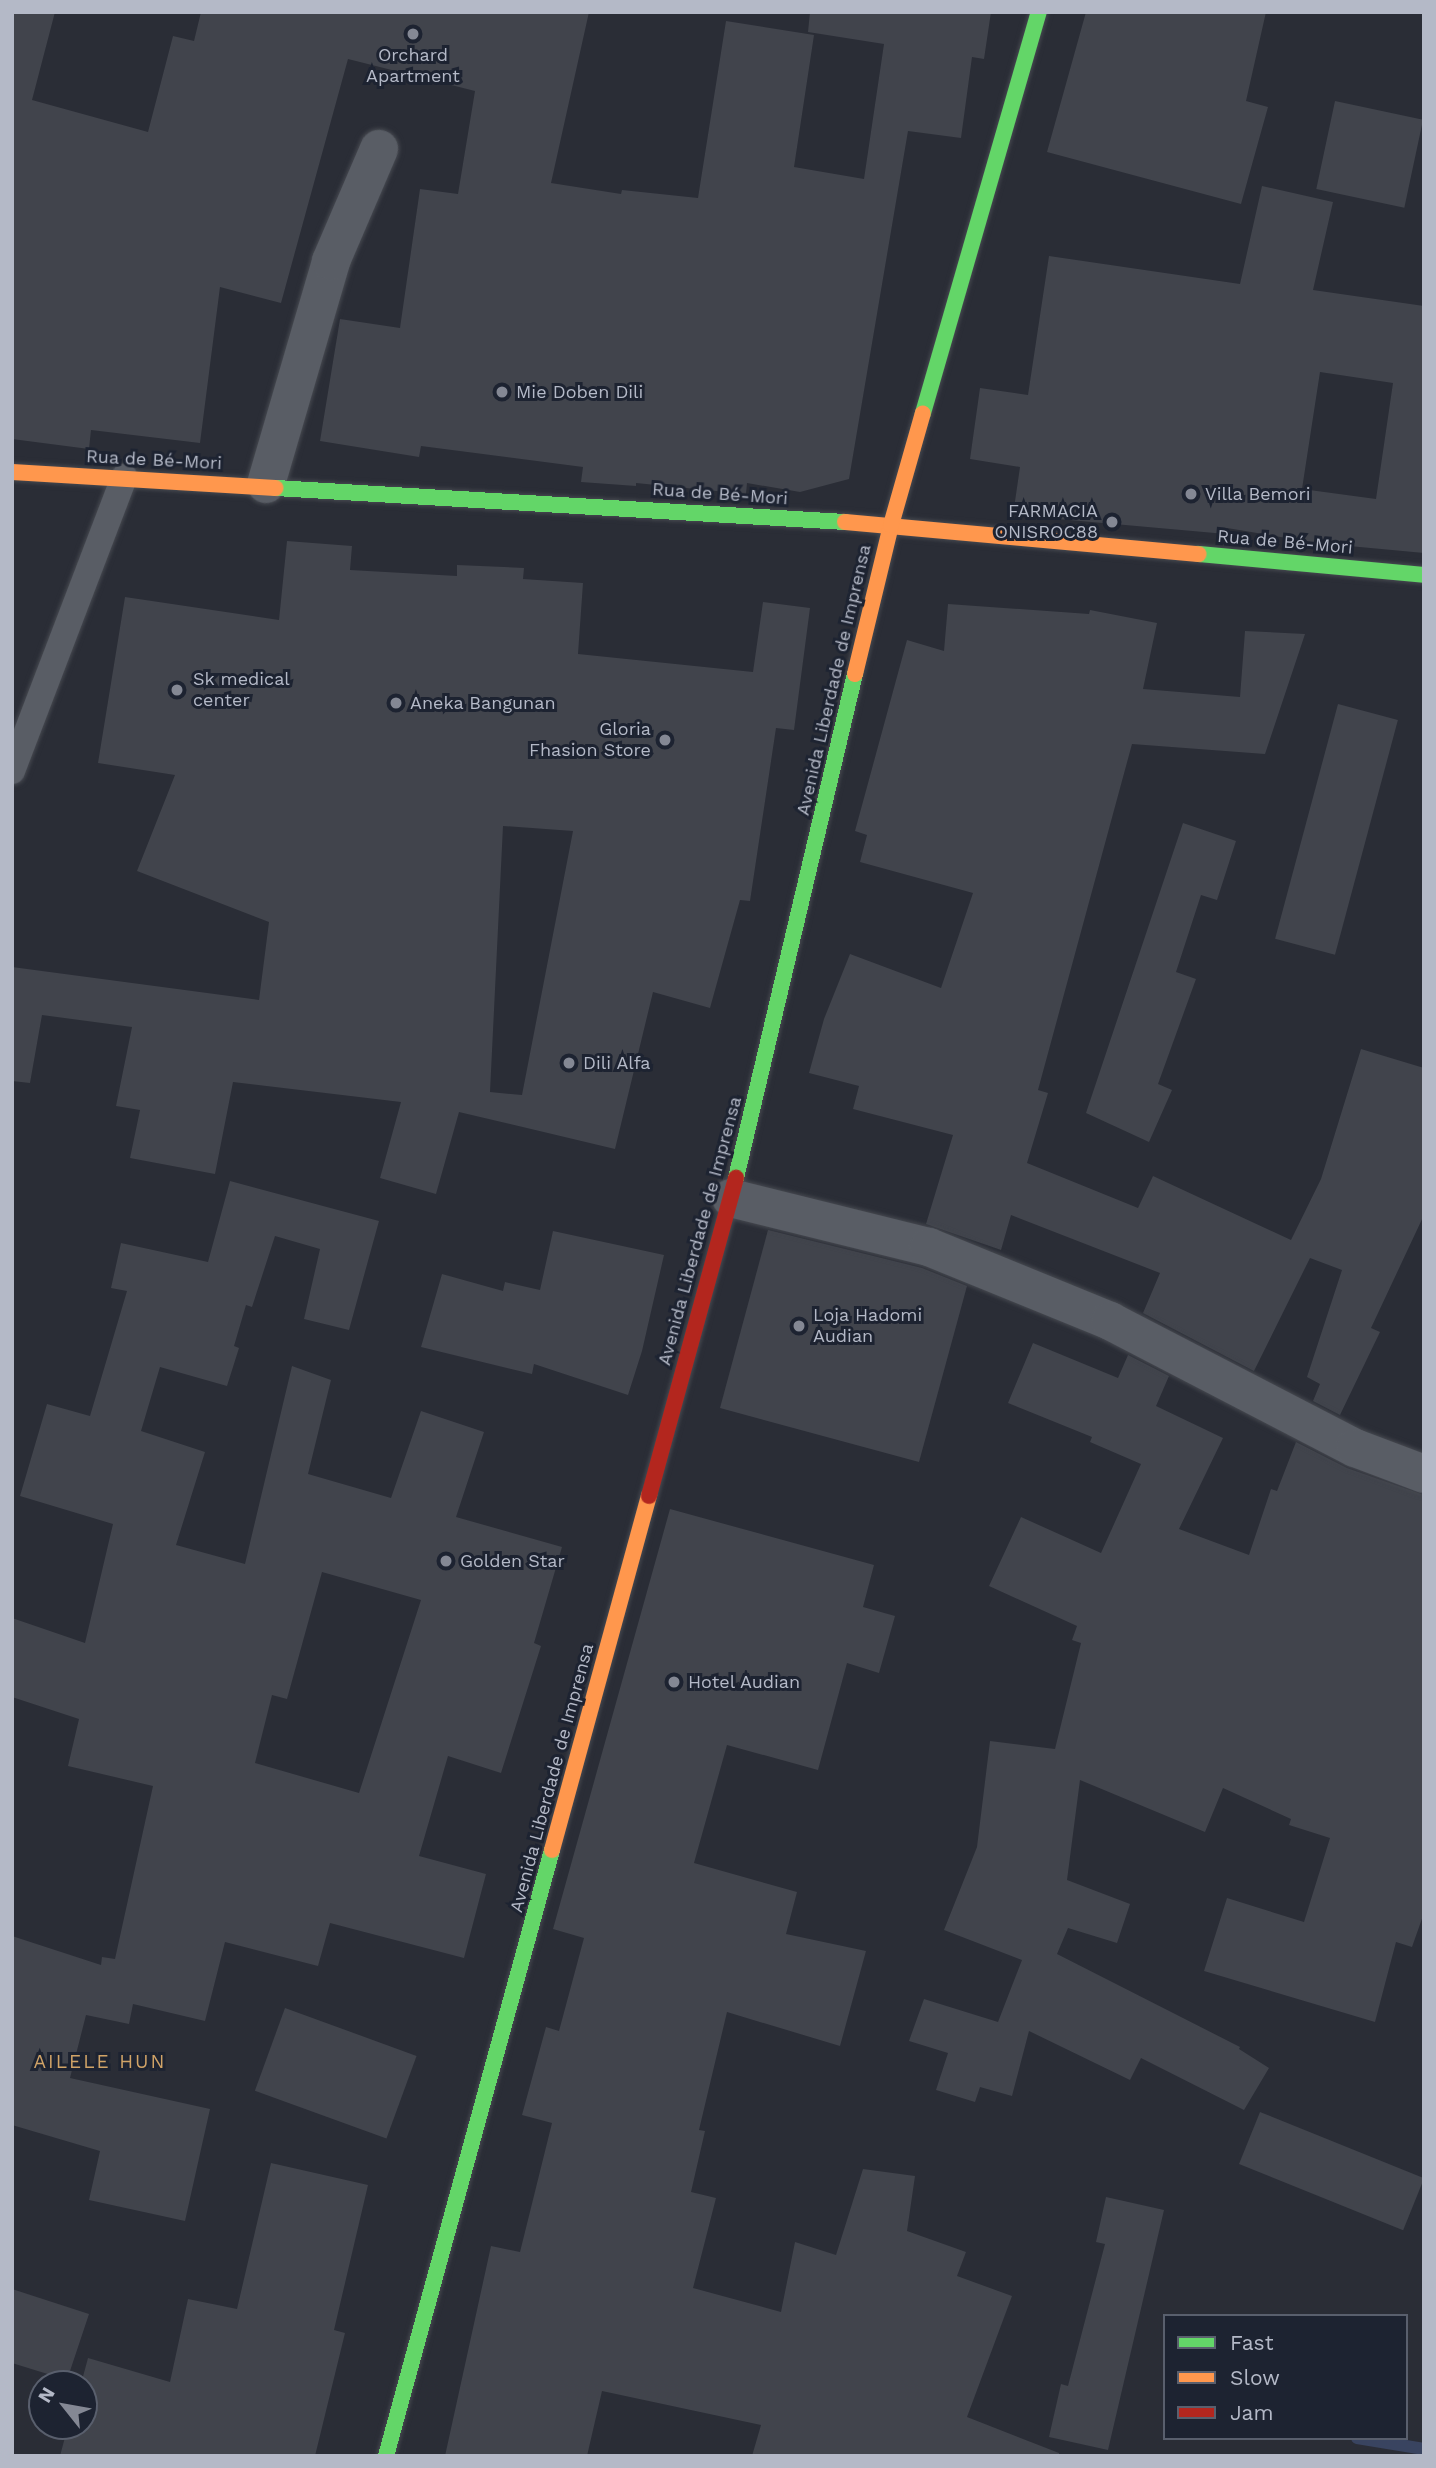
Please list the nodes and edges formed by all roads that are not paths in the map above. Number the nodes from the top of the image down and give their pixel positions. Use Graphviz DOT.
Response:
graph roads {
  1 [pos="1040,12"];
  2 [pos="379,149"];
  3 [pos="12,472"];
  4 [pos="124,477"];
  5 [pos="266,485"];
  6 [pos="891,524"];
  7 [pos="1424,575"];
  8 [pos="12,771"];
  9 [pos="731,1198"];
  10 [pos="1424,1474"];
  11 [pos="386,2456"];
  1 -- 6 [label="main road, Avenida Liberdade de Imprensa"];
  2 -- 5 [label="street"];
  3 -- 4 [label="main road, Rua de Bé-Mori"];
  4 -- 5 [label="main road, Rua de Bé-Mori"];
  4 -- 8 [label="lane"];
  5 -- 6 [label="main road, Rua de Bé-Mori"];
  6 -- 7 [label="main road, Rua de Bé-Mori"];
  6 -- 9 [label="main road, Avenida Liberdade de Imprensa"];
  9 -- 10 [label="street"];
  9 -- 11 [label="main road, Avenida Liberdade de Imprensa"];
}
